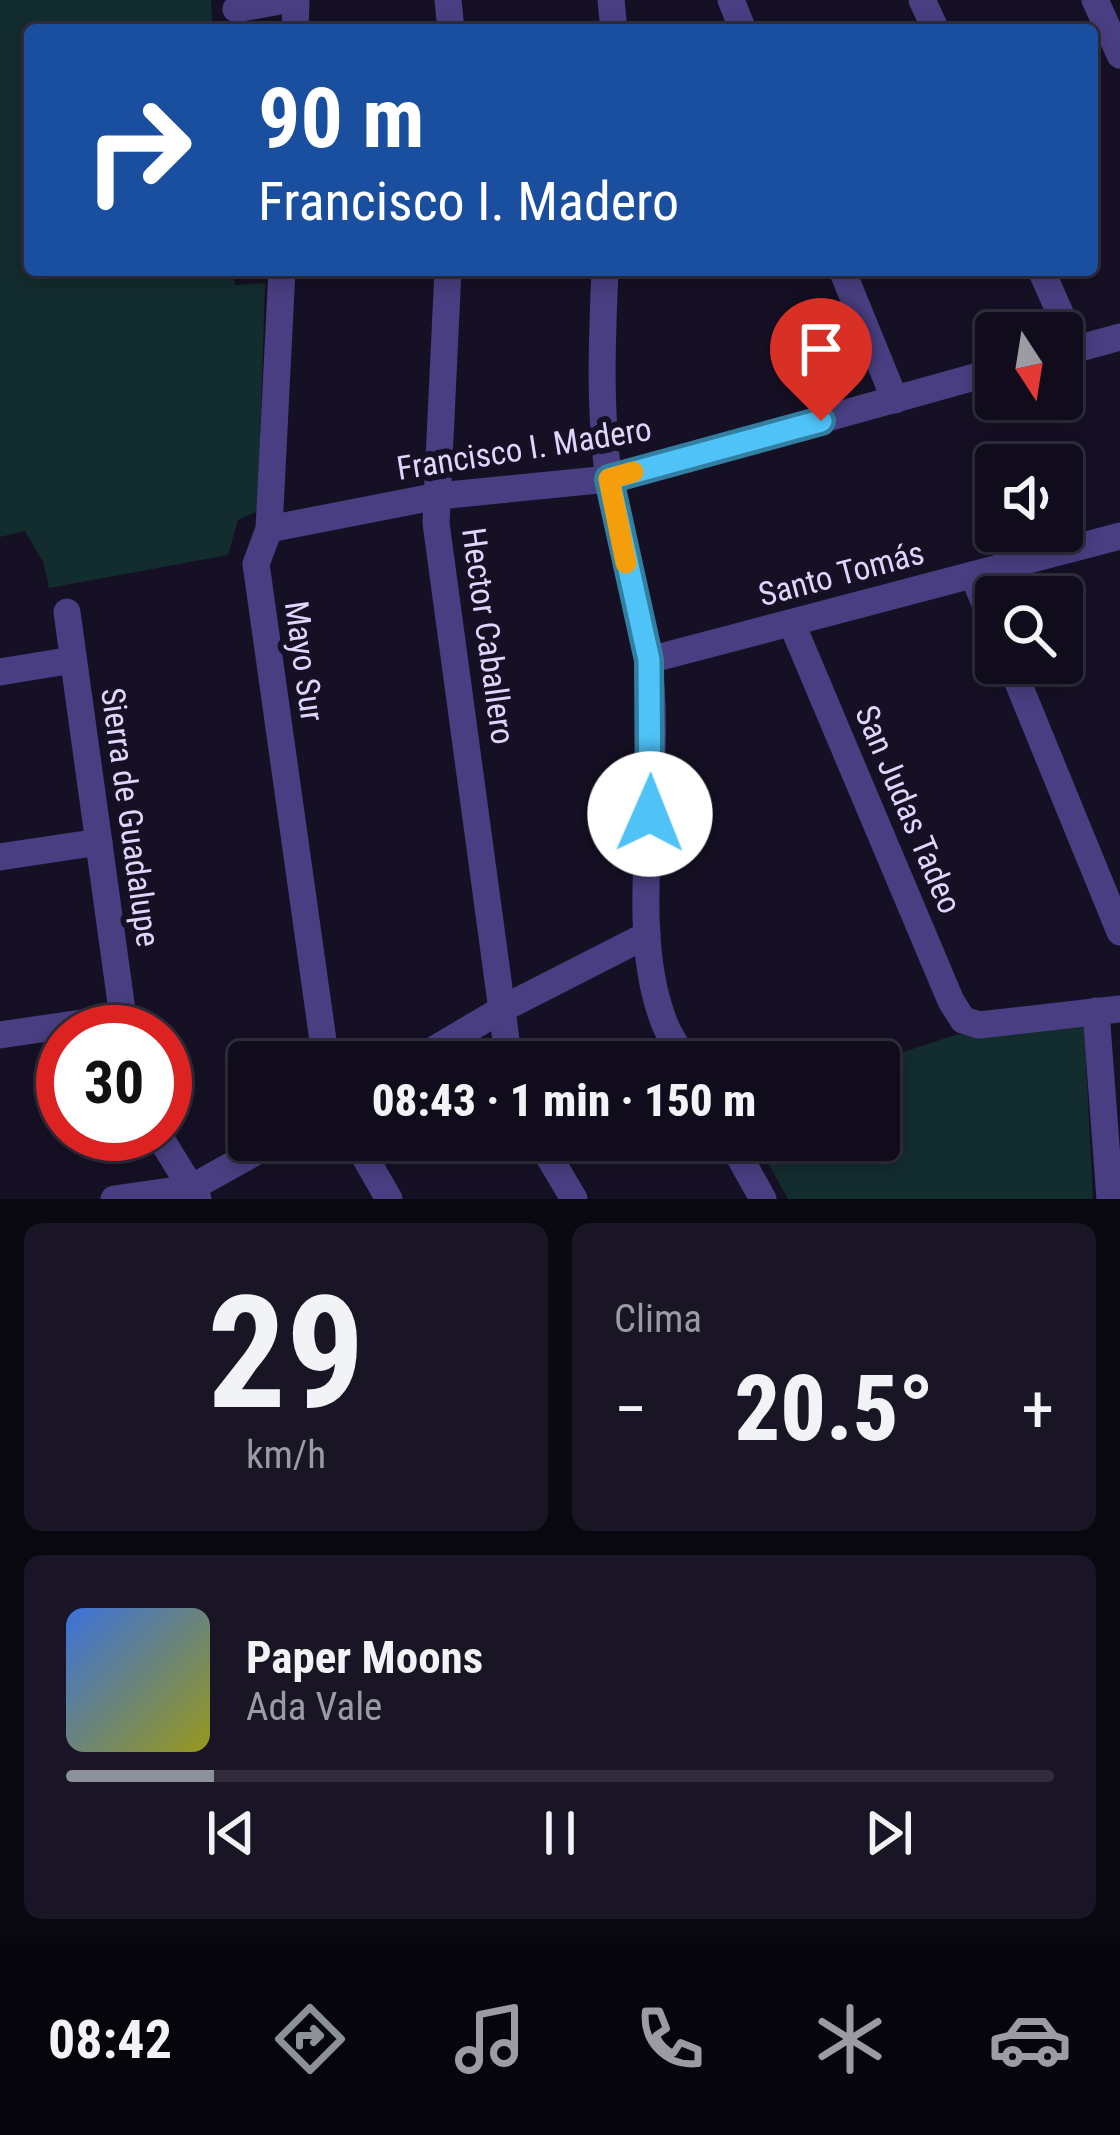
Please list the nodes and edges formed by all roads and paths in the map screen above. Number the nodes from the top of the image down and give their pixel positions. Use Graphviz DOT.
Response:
graph roads {
  1 [pos="286,0"];
  2 [pos="1095,0"];
  3 [pos="236,9"];
  4 [pos="1120,55"];
  5 [pos="282,276"];
  6 [pos="448,276"];
  7 [pos="605,276"];
  8 [pos="844,276"];
  9 [pos="1043,276"];
  10 [pos="1056,312"];
  11 [pos="1120,337"];
  12 [pos="1083,347"];
  13 [pos="975,377"];
  14 [pos="895,400"];
  15 [pos="609,479"];
  16 [pos="438,496"];
  17 [pos="269,530"];
  18 [pos="1120,536"];
  19 [pos="973,575"];
  20 [pos="975,580"];
  21 [pos="67,612"];
  22 [pos="792,624"];
  23 [pos="74,660"];
  24 [pos="649,660"];
  25 [pos="0,672"];
  26 [pos="1019,684"];
  27 [pos="99,842"];
  28 [pos="0,857"];
  29 [pos="1120,932"];
  30 [pos="647,935"];
  31 [pos="120,1005"];
  32 [pos="504,1008"];
  33 [pos="1108,1010"];
  34 [pos="36,1032"];
  35 [pos="0,1035"];
  36 [pos="323,1041"];
  37 [pos="448,1041"];
  38 [pos="506,1041"];
  39 [pos="674,1041"];
  40 [pos="175,1161"];
  41 [pos="245,1161"];
  42 [pos="368,1161"];
  43 [pos="551,1161"];
  44 [pos="742,1161"];
  45 [pos="1114,1168"];
  46 [pos="195,1193"];
  47 [pos="114,1199"];
  48 [pos="389,1199"];
  49 [pos="574,1199"];
  50 [pos="764,1199"];
  51 [pos="1110,1199"];
  1 -- 3 [label="street"];
  2 -- 4 [label="street"];
  5 -- 17 [label="street, Mayo Sur"];
  6 -- 16 [label="street, Hector Caballero"];
  7 -- 15 [label="street"];
  8 -- 14 [label="street"];
  9 -- 10 [label="street"];
  11 -- 12 [label="street"];
  13 -- 14 [label="street, Francisco I. Madero"];
  14 -- 15 [label="street, Francisco I. Madero"];
  15 -- 16 [label="street, Francisco I. Madero"];
  15 -- 24 [label="street"];
  16 -- 17 [label="street, Francisco I. Madero"];
  16 -- 32 [label="street, Hector Caballero"];
  17 -- 36 [label="street, Mayo Sur"];
  18 -- 19 [label="street, Santo Tomás"];
  19 -- 20 [label="street"];
  19 -- 22 [label="street, Santo Tomás"];
  21 -- 23 [label="street, Sierra de Guadalupe"];
  22 -- 24 [label="street, Santo Tomás"];
  22 -- 33 [label="street, San Judas Tadeo"];
  23 -- 25 [label="street"];
  23 -- 27 [label="street, Sierra de Guadalupe"];
  24 -- 30 [label="street"];
  26 -- 29 [label="street"];
  27 -- 28 [label="street"];
  27 -- 31 [label="street, Sierra de Guadalupe"];
  30 -- 32 [label="street"];
  30 -- 39 [label="street"];
  32 -- 37 [label="street"];
  32 -- 38 [label="street, Hector Caballero"];
  33 -- 45 [label="street"];
  34 -- 35 [label="street"];
  40 -- 46 [label="street"];
  41 -- 46 [label="street"];
  42 -- 48 [label="street"];
  43 -- 49 [label="street"];
  44 -- 50 [label="street"];
  45 -- 51 [label="street"];
  46 -- 47 [label="street"];
}
